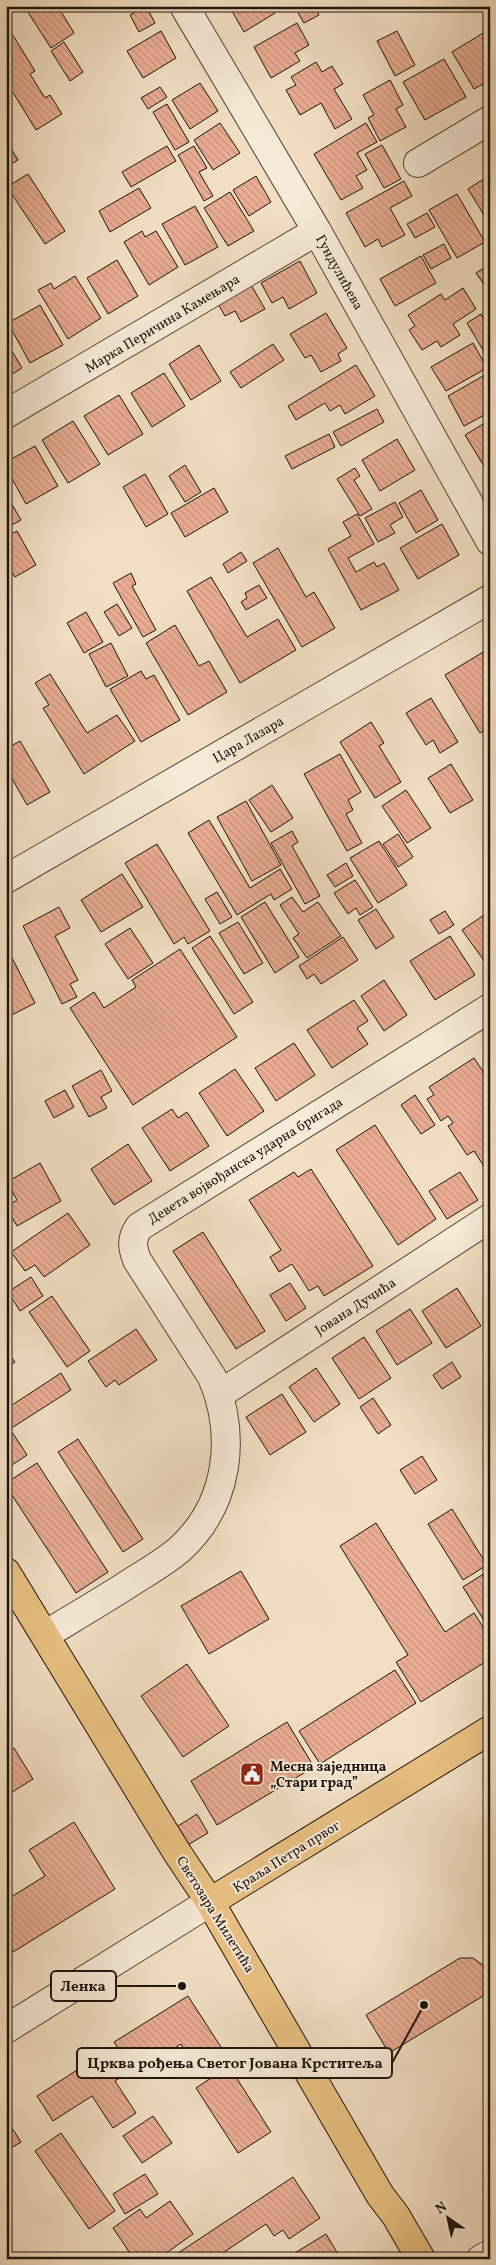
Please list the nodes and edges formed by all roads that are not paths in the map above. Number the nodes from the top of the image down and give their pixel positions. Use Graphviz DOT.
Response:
graph roads {
  1 [pos="184,6"];
  2 [pos="490,120"];
  3 [pos="418,163"];
  4 [pos="317,231"];
  5 [pos="6,414"];
  6 [pos="490,541"];
  7 [pos="490,599"];
  8 [pos="6,879"];
  9 [pos="490,1008"];
  10 [pos="490,1218"];
  11 [pos="220,1394"];
  12 [pos="6,1572"];
  13 [pos="45,1635"];
  14 [pos="490,1730"];
  15 [pos="210,1902"];
  16 [pos="6,2029"];
  17 [pos="490,2254"];
  18 [pos="421,2259"];
  19 [pos="481,2259"];
  1 -- 4 [label="street, Гундулићева"];
  2 -- 3 [label="street"];
  4 -- 5 [label="street, Марка Перичина Камењара"];
  4 -- 6 [label="street, Гундулићева"];
  7 -- 8 [label="street, Цара Лазара"];
  9 -- 11 [label="street, Девета војвођанска ударна бригада"];
  10 -- 11 [label="street, Јована Дучића"];
  11 -- 13 [label="street, Девета војвођанска ударна бригада"];
  12 -- 13 [label="main road, Светозара Милетића"];
  13 -- 15 [label="main road, Светозара Милетића"];
  14 -- 15 [label="main road, Краља Петра првог"];
  15 -- 16 [label="street, Краља Петра првог"];
  15 -- 18 [label="main road, Светозара Милетића"];
  17 -- 19 [label="street"];
}
